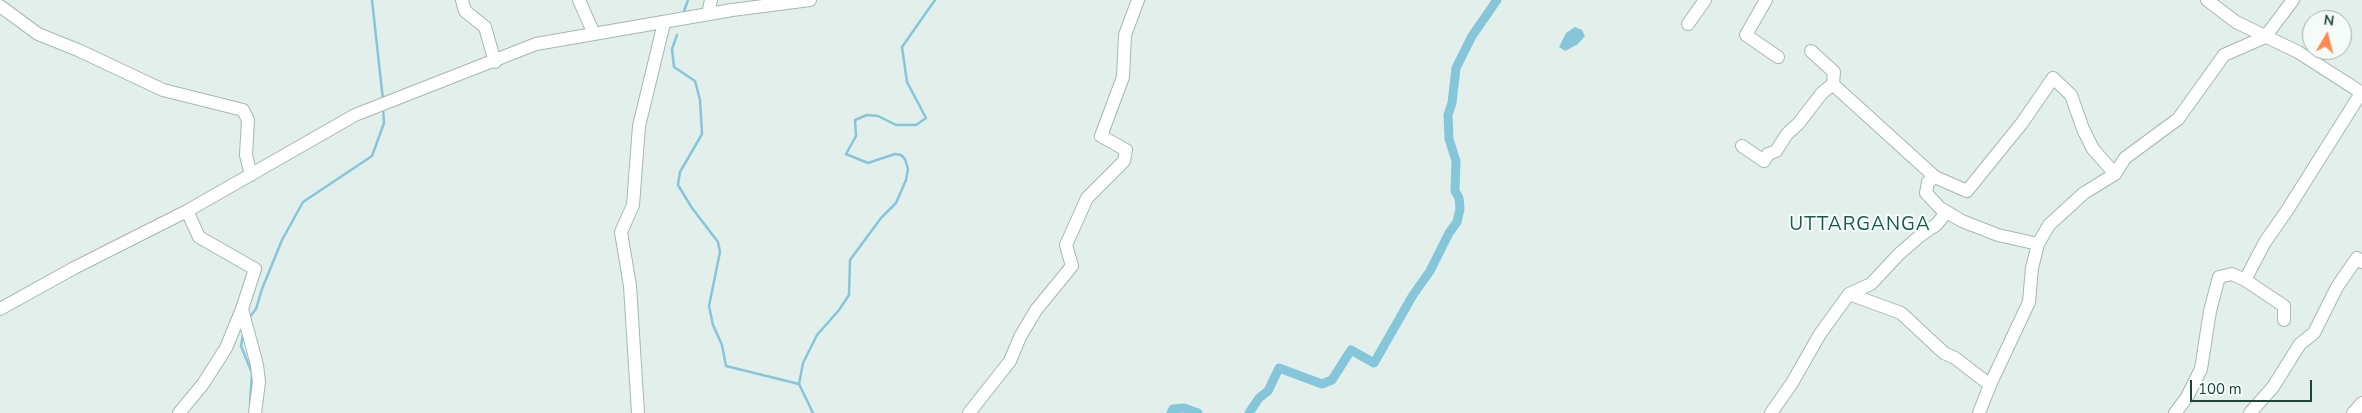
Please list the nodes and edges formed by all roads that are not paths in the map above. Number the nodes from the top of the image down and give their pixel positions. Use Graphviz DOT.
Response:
graph roads {
  1 [pos="462,0"];
  2 [pos="579,0"];
  3 [pos="711,0"];
  4 [pos="810,0"];
  5 [pos="1138,0"];
  6 [pos="1705,0"];
  7 [pos="1766,0"];
  8 [pos="2207,0"];
  9 [pos="2293,0"];
  10 [pos="0,6"];
  11 [pos="708,14"];
  12 [pos="669,22"];
  13 [pos="1688,24"];
  14 [pos="594,34"];
  15 [pos="2265,37"];
  16 [pos="1812,52"];
  17 [pos="1778,57"];
  18 [pos="495,62"];
  19 [pos="1833,84"];
  20 [pos="2362,93"];
  21 [pos="1742,146"];
  22 [pos="251,174"];
  23 [pos="2115,174"];
  24 [pos="1935,177"];
  25 [pos="187,211"];
  26 [pos="1946,213"];
  27 [pos="2038,244"];
  28 [pos="2362,262"];
  29 [pos="2245,280"];
  30 [pos="1849,294"];
  31 [pos="0,309"];
  32 [pos="242,309"];
  33 [pos="2284,320"];
  34 [pos="1990,385"];
  35 [pos="2362,403"];
  36 [pos="180,413"];
  37 [pos="255,413"];
  38 [pos="638,413"];
  39 [pos="969,413"];
  40 [pos="1771,413"];
  41 [pos="1980,413"];
  42 [pos="2175,413"];
  43 [pos="2250,413"];
  44 [pos="2353,413"];
  1 -- 18 [label="street"];
  2 -- 14 [label="street"];
  3 -- 11 [label="street"];
  4 -- 11 [label="street"];
  5 -- 39 [label="street"];
  6 -- 13 [label="street"];
  7 -- 17 [label="street"];
  8 -- 15 [label="street"];
  9 -- 15 [label="street"];
  10 -- 22 [label="street"];
  11 -- 12 [label="street"];
  12 -- 14 [label="street"];
  12 -- 38 [label="street"];
  14 -- 18 [label="street"];
  15 -- 20 [label="street"];
  15 -- 23 [label="street"];
  16 -- 19 [label="street"];
  18 -- 22 [label="street"];
  19 -- 21 [label="street"];
  19 -- 24 [label="street"];
  20 -- 29 [label="street"];
  22 -- 25 [label="street"];
  23 -- 24 [label="street"];
  23 -- 27 [label="street"];
  24 -- 26 [label="street"];
  25 -- 31 [label="street"];
  25 -- 32 [label="street"];
  26 -- 27 [label="street"];
  26 -- 30 [label="street"];
  27 -- 34 [label="street"];
  28 -- 43 [label="street"];
  29 -- 33 [label="street"];
  29 -- 42 [label="street"];
  30 -- 34 [label="street"];
  30 -- 40 [label="street"];
  32 -- 36 [label="street"];
  32 -- 37 [label="street"];
  34 -- 41 [label="street"];
  35 -- 44 [label="street"];
}
